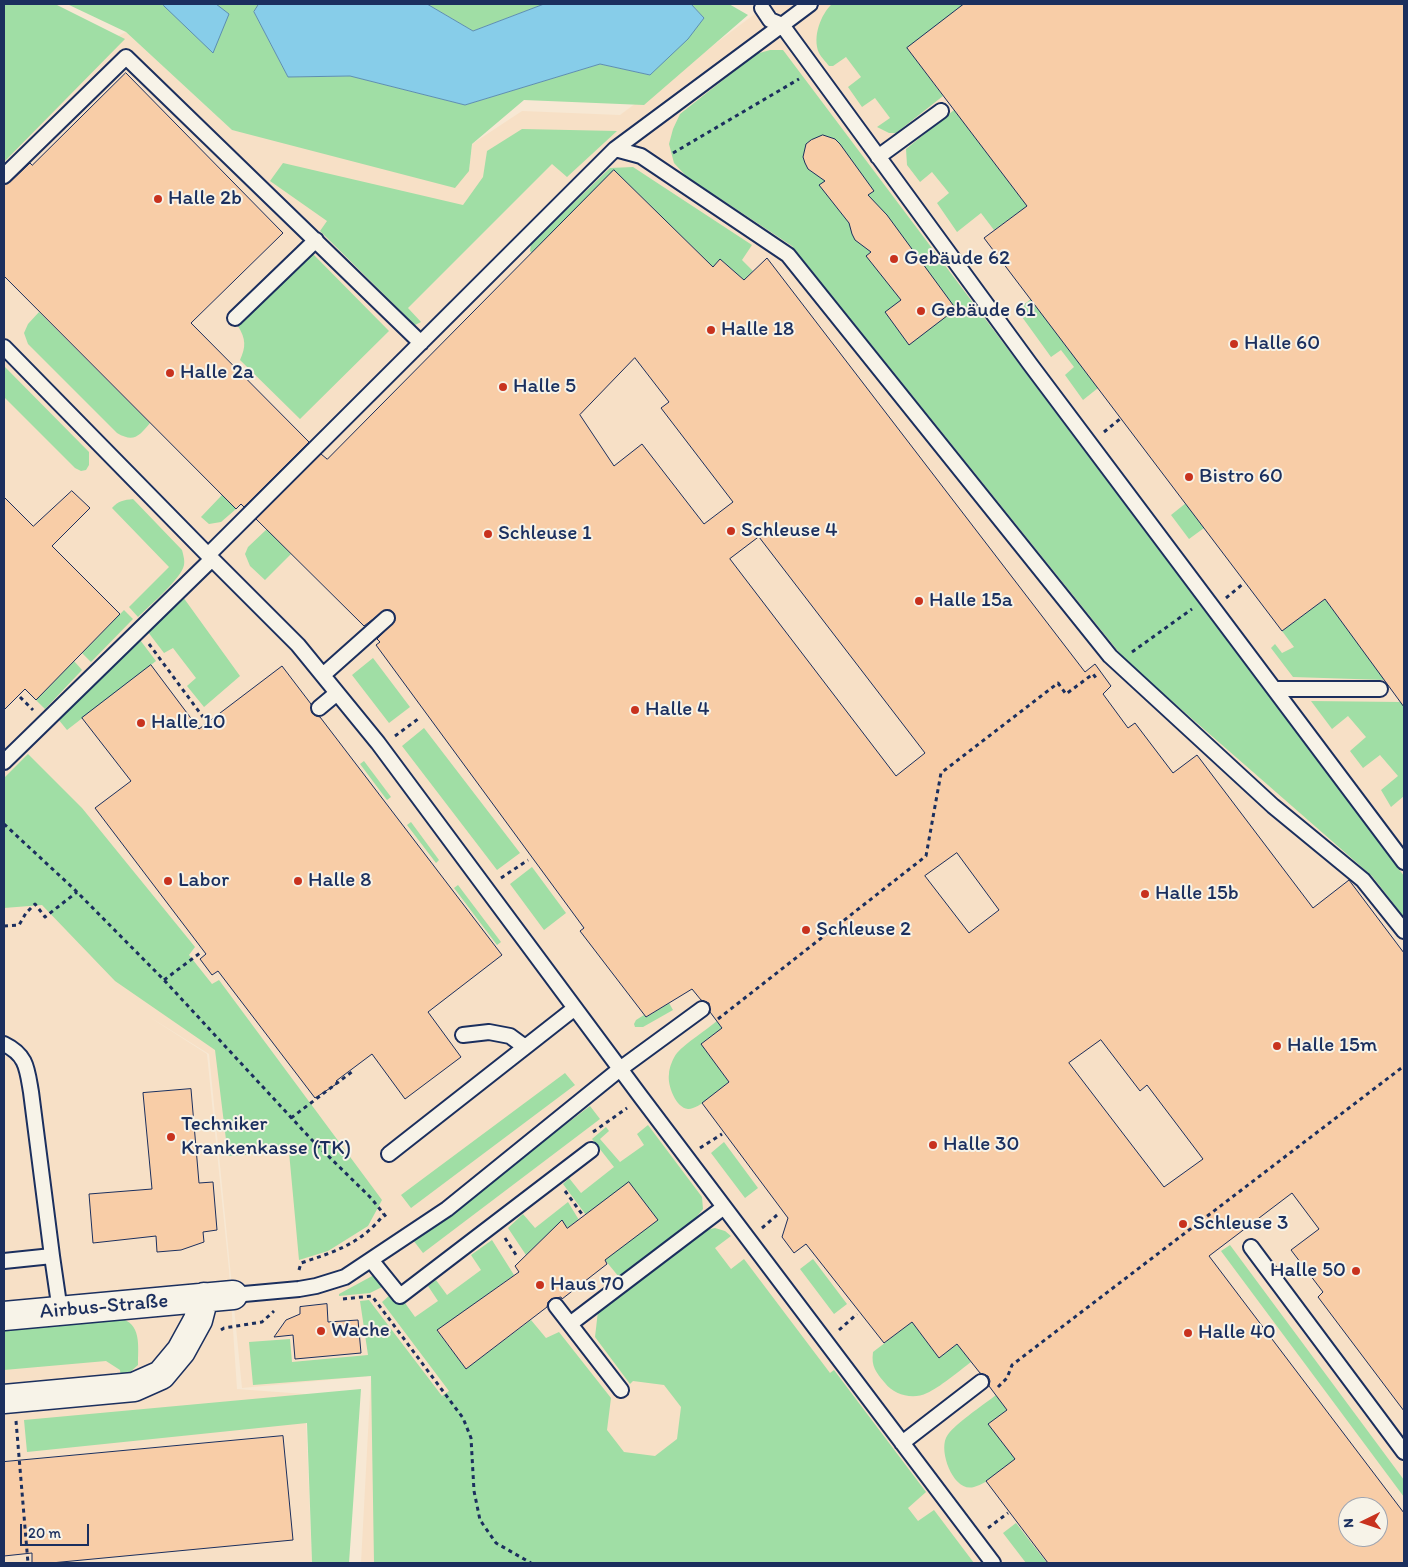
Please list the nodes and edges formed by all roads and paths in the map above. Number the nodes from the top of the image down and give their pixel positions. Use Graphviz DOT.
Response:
graph roads {
  1 [pos="810,4"];
  2 [pos="762,8"];
  3 [pos="782,25"];
  4 [pos="802,77"];
  5 [pos="941,111"];
  6 [pos="615,149"];
  7 [pos="673,153"];
  8 [pos="878,157"];
  9 [pos="4,176"];
  10 [pos="316,240"];
  11 [pos="236,318"];
  12 [pos="421,342"];
  13 [pos="4,347"];
  14 [pos="1120,419"];
  15 [pos="1102,434"];
  16 [pos="210,557"];
  17 [pos="1244,583"];
  18 [pos="1226,598"];
  19 [pos="1196,606"];
  20 [pos="387,618"];
  21 [pos="139,630"];
  22 [pos="1125,657"];
  23 [pos="323,675"];
  24 [pos="1096,678"];
  25 [pos="1274,689"];
  26 [pos="1380,690"];
  27 [pos="337,693"];
  28 [pos="20,697"];
  29 [pos="319,708"];
  30 [pos="34,711"];
  31 [pos="203,717"];
  32 [pos="418,719"];
  33 [pos="390,740"];
  34 [pos="4,762"];
  35 [pos="4,824"];
  36 [pos="528,860"];
  37 [pos="1404,862"];
  38 [pos="499,880"];
  39 [pos="77,892"];
  40 [pos="4,926"];
  41 [pos="1404,931"];
  42 [pos="200,953"];
  43 [pos="164,980"];
  44 [pos="575,1008"];
  45 [pos="702,1009"];
  46 [pos="713,1023"];
  47 [pos="463,1035"];
  48 [pos="4,1044"];
  49 [pos="525,1047"];
  50 [pos="1404,1066"];
  51 [pos="620,1069"];
  52 [pos="353,1071"];
  53 [pos="291,1118"];
  54 [pos="722,1134"];
  55 [pos="592,1150"];
  56 [pos="698,1150"];
  57 [pos="389,1154"];
  58 [pos="724,1207"];
  59 [pos="384,1214"];
  60 [pos="777,1215"];
  61 [pos="387,1218"];
  62 [pos="760,1230"];
  63 [pos="1251,1247"];
  64 [pos="52,1256"];
  65 [pos="371,1260"];
  66 [pos="4,1261"];
  67 [pos="299,1271"];
  68 [pos="233,1295"];
  69 [pos="204,1297"];
  70 [pos="336,1299"];
  71 [pos="556,1306"];
  72 [pos="60,1311"];
  73 [pos="858,1314"];
  74 [pos="4,1316"];
  75 [pos="570,1324"];
  76 [pos="836,1332"];
  77 [pos="981,1382"];
  78 [pos="996,1389"];
  79 [pos="621,1390"];
  80 [pos="10,1410"];
  81 [pos="902,1443"];
  82 [pos="1404,1452"];
  83 [pos="1008,1513"];
  84 [pos="986,1530"];
  85 [pos="28,1563"];
  86 [pos="531,1563"];
  87 [pos="993,1563"];
  1 -- 3 [label="lane"];
  2 -- 3 [label="lane"];
  3 -- 6 [label="lane"];
  3 -- 8 [label="lane"];
  4 -- 7 [label="path"];
  5 -- 8 [label="lane"];
  6 -- 12 [label="lane"];
  6 -- 41 [label="lane"];
  8 -- 25 [label="lane"];
  9 -- 10 [label="lane"];
  10 -- 11 [label="lane"];
  10 -- 12 [label="lane"];
  12 -- 16 [label="lane"];
  13 -- 16 [label="lane"];
  14 -- 15 [label="path"];
  16 -- 21 [label="lane"];
  16 -- 23 [label="lane"];
  17 -- 18 [label="path"];
  19 -- 22 [label="path"];
  20 -- 23 [label="lane"];
  21 -- 31 [label="path"];
  21 -- 34 [label="lane"];
  23 -- 27 [label="lane"];
  24 -- 46 [label="path"];
  25 -- 26 [label="lane"];
  25 -- 37 [label="lane"];
  27 -- 29 [label="lane"];
  27 -- 44 [label="lane"];
  28 -- 30 [label="path"];
  32 -- 33 [label="path"];
  35 -- 39 [label="path"];
  36 -- 38 [label="path"];
  39 -- 40 [label="path"];
  39 -- 43 [label="path"];
  42 -- 43 [label="path"];
  43 -- 53 [label="path"];
  44 -- 49 [label="lane"];
  44 -- 51 [label="lane"];
  45 -- 51 [label="lane"];
  47 -- 49 [label="lane"];
  48 -- 64 [label="lane"];
  49 -- 57 [label="lane"];
  50 -- 78 [label="path"];
  51 -- 58 [label="lane"];
  51 -- 65 [label="lane"];
  52 -- 53 [label="path"];
  53 -- 59 [label="path"];
  54 -- 56 [label="path"];
  55 -- 65 [label="lane"];
  58 -- 75 [label="lane"];
  58 -- 81 [label="lane"];
  59 -- 61 [label="path"];
  59 -- 67 [label="path"];
  60 -- 62 [label="path"];
  63 -- 82 [label="lane"];
  64 -- 66 [label="lane"];
  64 -- 72 [label="lane"];
  65 -- 68 [label="lane"];
  68 -- 69 [label="street, Airbus-Straße"];
  69 -- 72 [label="street, Airbus-Straße"];
  69 -- 80 [label="street, Airbus-Straße"];
  70 -- 86 [label="path"];
  71 -- 75 [label="lane"];
  72 -- 74 [label="street, Airbus-Straße"];
  73 -- 76 [label="path"];
  75 -- 79 [label="lane"];
  77 -- 81 [label="lane"];
  80 -- 85 [label="path"];
  81 -- 87 [label="lane"];
  83 -- 84 [label="path"];
}
